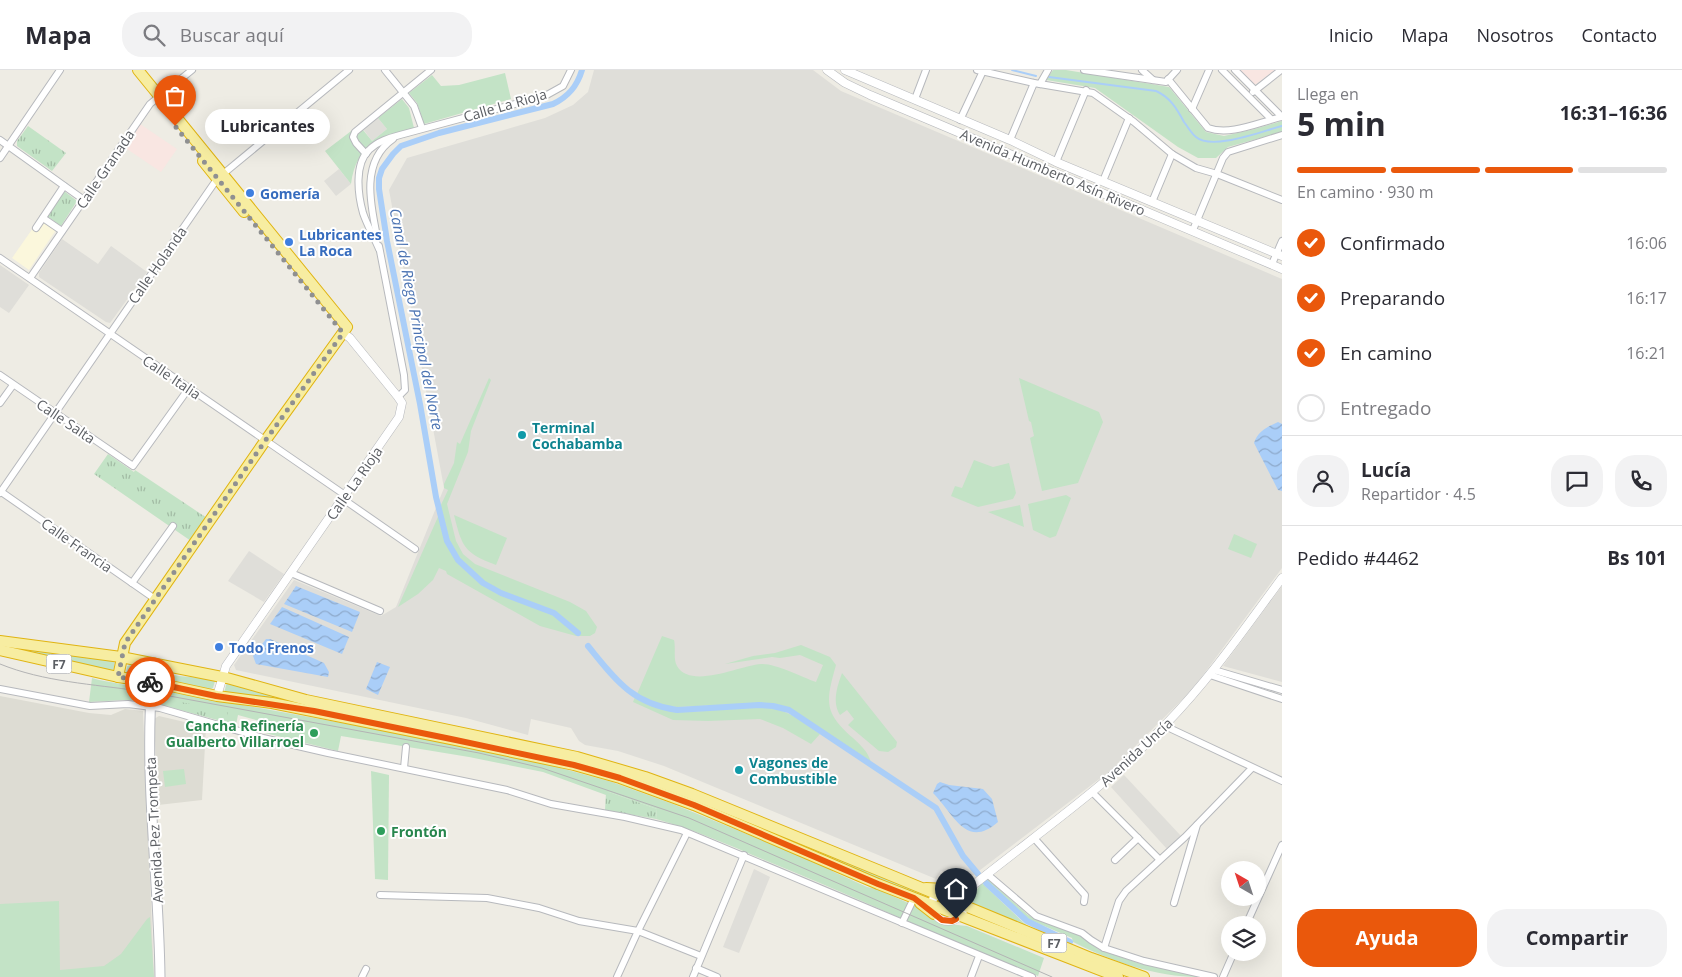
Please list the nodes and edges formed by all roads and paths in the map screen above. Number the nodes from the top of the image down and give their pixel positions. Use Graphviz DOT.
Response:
graph roads {
  1 [pos="60,70"];
  2 [pos="131,70"];
  3 [pos="138,70"];
  4 [pos="192,70"];
  5 [pos="349,70"];
  6 [pos="385,70"];
  7 [pos="431,70"];
  8 [pos="571,70"];
  9 [pos="827,70"];
  10 [pos="845,70"];
  11 [pos="926,70"];
  12 [pos="1048,70"];
  13 [pos="1084,70"];
  14 [pos="1142,70"];
  15 [pos="1177,70"];
  16 [pos="1209,70"];
  17 [pos="1222,70"];
  18 [pos="1235,70"];
  19 [pos="1281,70"];
  20 [pos="980,71"];
  21 [pos="855,72"];
  22 [pos="1154,81"];
  23 [pos="1167,81"];
  24 [pos="1037,84"];
  25 [pos="1086,90"];
  26 [pos="1255,91"];
  27 [pos="402,92"];
  28 [pos="1248,96"];
  29 [pos="156,98"];
  30 [pos="915,99"];
  31 [pos="1192,109"];
  32 [pos="1282,117"];
  33 [pos="1129,118"];
  34 [pos="960,120"];
  35 [pos="1270,120"];
  36 [pos="422,128"];
  37 [pos="400,135"];
  38 [pos="1282,135"];
  39 [pos="0,140"];
  40 [pos="1010,140"];
  41 [pos="8,146"];
  42 [pos="366,154"];
  43 [pos="1172,154"];
  44 [pos="0,158"];
  45 [pos="1056,162"];
  46 [pos="1216,174"];
  47 [pos="219,176"];
  48 [pos="1103,181"];
  49 [pos="64,186"];
  50 [pos="84,200"];
  51 [pos="1282,200"];
  52 [pos="1152,202"];
  53 [pos="43,218"];
  54 [pos="1197,220"];
  55 [pos="36,228"];
  56 [pos="1194,230"];
  57 [pos="62,231"];
  58 [pos="1282,241"];
  59 [pos="379,249"];
  60 [pos="1279,255"];
  61 [pos="0,258"];
  62 [pos="1272,264"];
  63 [pos="1282,268"];
  64 [pos="30,278"];
  65 [pos="347,333"];
  66 [pos="110,334"];
  67 [pos="0,376"];
  68 [pos="13,385"];
  69 [pos="189,388"];
  70 [pos="398,397"];
  71 [pos="0,403"];
  72 [pos="55,413"];
  73 [pos="265,441"];
  74 [pos="0,492"];
  75 [pos="344,497"];
  76 [pos="173,526"];
  77 [pos="415,549"];
  78 [pos="291,573"];
  79 [pos="1282,578"];
  80 [pos="132,583"];
  81 [pos="155,599"];
  82 [pos="380,611"];
  83 [pos="0,640"];
  84 [pos="0,650"];
  85 [pos="122,657"];
  86 [pos="1212,673"];
  87 [pos="222,676"];
  88 [pos="118,677"];
  89 [pos="152,682"];
  90 [pos="0,689"];
  91 [pos="1282,690"];
  92 [pos="216,696"];
  93 [pos="1282,699"];
  94 [pos="150,707"];
  95 [pos="1165,726"];
  96 [pos="406,747"];
  97 [pos="404,768"];
  98 [pos="1252,768"];
  99 [pos="1282,781"];
  100 [pos="1093,793"];
  101 [pos="1198,822"];
  102 [pos="687,833"];
  103 [pos="1034,838"];
  104 [pos="1138,838"];
  105 [pos="1282,845"];
  106 [pos="744,855"];
  107 [pos="1115,860"];
  108 [pos="1159,860"];
  109 [pos="987,874"];
  110 [pos="920,888"];
  111 [pos="945,889"];
  112 [pos="380,895"];
  113 [pos="914,898"];
  114 [pos="1084,902"];
  115 [pos="1174,903"];
  116 [pos="934,904"];
  117 [pos="960,907"];
  118 [pos="1250,916"];
  119 [pos="981,919"];
  120 [pos="902,923"];
  121 [pos="638,931"];
  122 [pos="1104,948"];
  123 [pos="701,956"];
  124 [pos="979,956"];
  125 [pos="1230,961"];
  126 [pos="696,968"];
  127 [pos="366,969"];
  128 [pos="160,977"];
  129 [pos="362,977"];
  130 [pos="617,977"];
  131 [pos="693,977"];
  132 [pos="717,977"];
  133 [pos="971,977"];
  134 [pos="1032,977"];
  135 [pos="1118,977"];
  136 [pos="1144,977"];
  137 [pos="1214,977"];
  138 [pos="1223,977"];
  1 -- 41 [label="street"];
  2 -- 29 [label="highway"];
  3 -- 29 [label="highway"];
  4 -- 29 [label="street, Calle Granada"];
  5 -- 47 [label="street, Calle Holanda"];
  6 -- 27 [label="street"];
  7 -- 27 [label="street"];
  8 -- 36 [label="street, Calle La Rioja"];
  9 -- 56 [label="street, Avenida Humberto Asín Rivero"];
  10 -- 21 [label="street, Avenida Humberto Asín Rivero"];
  11 -- 30 [label="street"];
  12 -- 24 [label="street"];
  13 -- 22 [label="street"];
  14 -- 22 [label="street"];
  15 -- 23 [label="street"];
  16 -- 31 [label="street"];
  17 -- 28 [label="street"];
  18 -- 26 [label="street"];
  19 -- 26 [label="street"];
  20 -- 24 [label="street"];
  20 -- 34 [label="street"];
  21 -- 30 [label="street, Avenida Humberto Asín Rivero"];
  22 -- 23 [label="street"];
  23 -- 31 [label="street"];
  24 -- 25 [label="street"];
  24 -- 40 [label="street"];
  25 -- 33 [label="street"];
  25 -- 45 [label="street"];
  26 -- 28 [label="street"];
  26 -- 32 [label="street"];
  27 -- 36 [label="street"];
  27 -- 42 [label="street"];
  28 -- 35 [label="street"];
  29 -- 47 [label="highway"];
  29 -- 50 [label="street, Calle Granada"];
  30 -- 34 [label="street, Avenida Humberto Asín Rivero"];
  31 -- 35 [label="street"];
  32 -- 35 [label="street"];
  33 -- 43 [label="street"];
  33 -- 48 [label="street"];
  34 -- 40 [label="street, Avenida Humberto Asín Rivero"];
  36 -- 37 [label="street, Calle La Rioja"];
  37 -- 42 [label="street, Calle La Rioja"];
  37 -- 59 [label="street, Calle La Rioja"];
  38 -- 46 [label="street"];
  39 -- 41 [label="street"];
  40 -- 45 [label="street, Avenida Humberto Asín Rivero"];
  41 -- 44 [label="street"];
  41 -- 49 [label="street"];
  42 -- 59 [label="street, Calle La Rioja"];
  43 -- 46 [label="street"];
  43 -- 52 [label="street"];
  45 -- 48 [label="street, Avenida Humberto Asín Rivero"];
  46 -- 51 [label="street"];
  46 -- 54 [label="street"];
  47 -- 65 [label="highway"];
  47 -- 66 [label="street, Calle Holanda"];
  48 -- 52 [label="street, Avenida Humberto Asín Rivero"];
  49 -- 50 [label="street"];
  49 -- 53 [label="street"];
  50 -- 57 [label="street, Calle Granada"];
  52 -- 54 [label="street, Avenida Humberto Asín Rivero"];
  53 -- 55 [label="street"];
  53 -- 57 [label="street"];
  54 -- 56 [label="street"];
  54 -- 60 [label="street, Avenida Humberto Asín Rivero"];
  56 -- 62 [label="street, Avenida Humberto Asín Rivero"];
  57 -- 64 [label="street, Calle Granada"];
  58 -- 60 [label="street"];
  59 -- 70 [label="street, Calle La Rioja"];
  60 -- 62 [label="street"];
  61 -- 64 [label="street, Calle Italia"];
  62 -- 63 [label="street, Avenida Humberto Asín Rivero"];
  64 -- 66 [label="street, Calle Italia"];
  65 -- 70 [label="street"];
  65 -- 73 [label="highway"];
  66 -- 69 [label="street, Calle Italia"];
  66 -- 72 [label="street, Calle Holanda"];
  67 -- 68 [label="street, Calle Salta"];
  68 -- 71 [label="street"];
  68 -- 72 [label="street, Calle Salta"];
  69 -- 72 [label="street, Calle Salta"];
  69 -- 73 [label="street, Calle Italia"];
  70 -- 75 [label="street, Calle La Rioja"];
  72 -- 74 [label="street, Calle Holanda"];
  73 -- 75 [label="street, Calle Italia"];
  73 -- 81 [label="highway"];
  74 -- 80 [label="street, Calle Francia"];
  75 -- 77 [label="street, Calle Italia"];
  75 -- 78 [label="street, Calle La Rioja"];
  76 -- 80 [label="street"];
  78 -- 82 [label="street"];
  78 -- 87 [label="street, Calle La Rioja"];
  79 -- 86 [label="street, Avenida Uncía"];
  80 -- 81 [label="street, Calle Francia"];
  81 -- 85 [label="highway"];
  83 -- 85 [label="highway, F7"];
  84 -- 88 [label="highway, F7"];
  85 -- 87 [label="highway, F7"];
  85 -- 88 [label="highway"];
  86 -- 91 [label="street"];
  86 -- 93 [label="street"];
  86 -- 95 [label="street, Avenida Uncía"];
  87 -- 92 [label="street, Calle La Rioja"];
  87 -- 110 [label="highway, F7"];
  88 -- 89 [label="highway, F7"];
  89 -- 92 [label="highway, F7"];
  89 -- 94 [label="main road, Avenida Pez Trompeta"];
  90 -- 94 [label="street"];
  92 -- 113 [label="highway, F7"];
  94 -- 97 [label="street"];
  94 -- 128 [label="main road, Avenida Pez Trompeta"];
  95 -- 98 [label="street"];
  95 -- 100 [label="street, Avenida Uncía"];
  96 -- 97 [label="street"];
  97 -- 102 [label="street"];
  98 -- 99 [label="street"];
  98 -- 101 [label="street"];
  100 -- 103 [label="street, Avenida Uncía"];
  100 -- 104 [label="street"];
  101 -- 108 [label="street"];
  101 -- 115 [label="street"];
  102 -- 106 [label="street"];
  102 -- 121 [label="street"];
  103 -- 109 [label="street, Avenida Uncía"];
  103 -- 114 [label="street"];
  104 -- 107 [label="street"];
  104 -- 108 [label="street"];
  105 -- 118 [label="street"];
  106 -- 120 [label="street"];
  106 -- 123 [label="street"];
  108 -- 122 [label="street"];
  109 -- 117 [label="street, Avenida Uncía"];
  109 -- 122 [label="street"];
  110 -- 111 [label="highway"];
  110 -- 116 [label="highway, F7"];
  111 -- 116 [label="street"];
  111 -- 117 [label="street"];
  112 -- 121 [label="street"];
  113 -- 116 [label="highway, F7"];
  113 -- 120 [label="street"];
  116 -- 117 [label="highway, F7"];
  116 -- 117 [label="street"];
  117 -- 119 [label="highway, F7"];
  117 -- 119 [label="highway"];
  119 -- 135 [label="highway, F7"];
  119 -- 136 [label="highway, F7"];
  120 -- 124 [label="street"];
  121 -- 123 [label="street"];
  121 -- 130 [label="street"];
  122 -- 137 [label="street"];
  123 -- 126 [label="street"];
  124 -- 133 [label="street"];
  124 -- 134 [label="street"];
  125 -- 138 [label="street"];
  126 -- 131 [label="street"];
  126 -- 132 [label="street"];
  127 -- 129 [label="street"];
}
